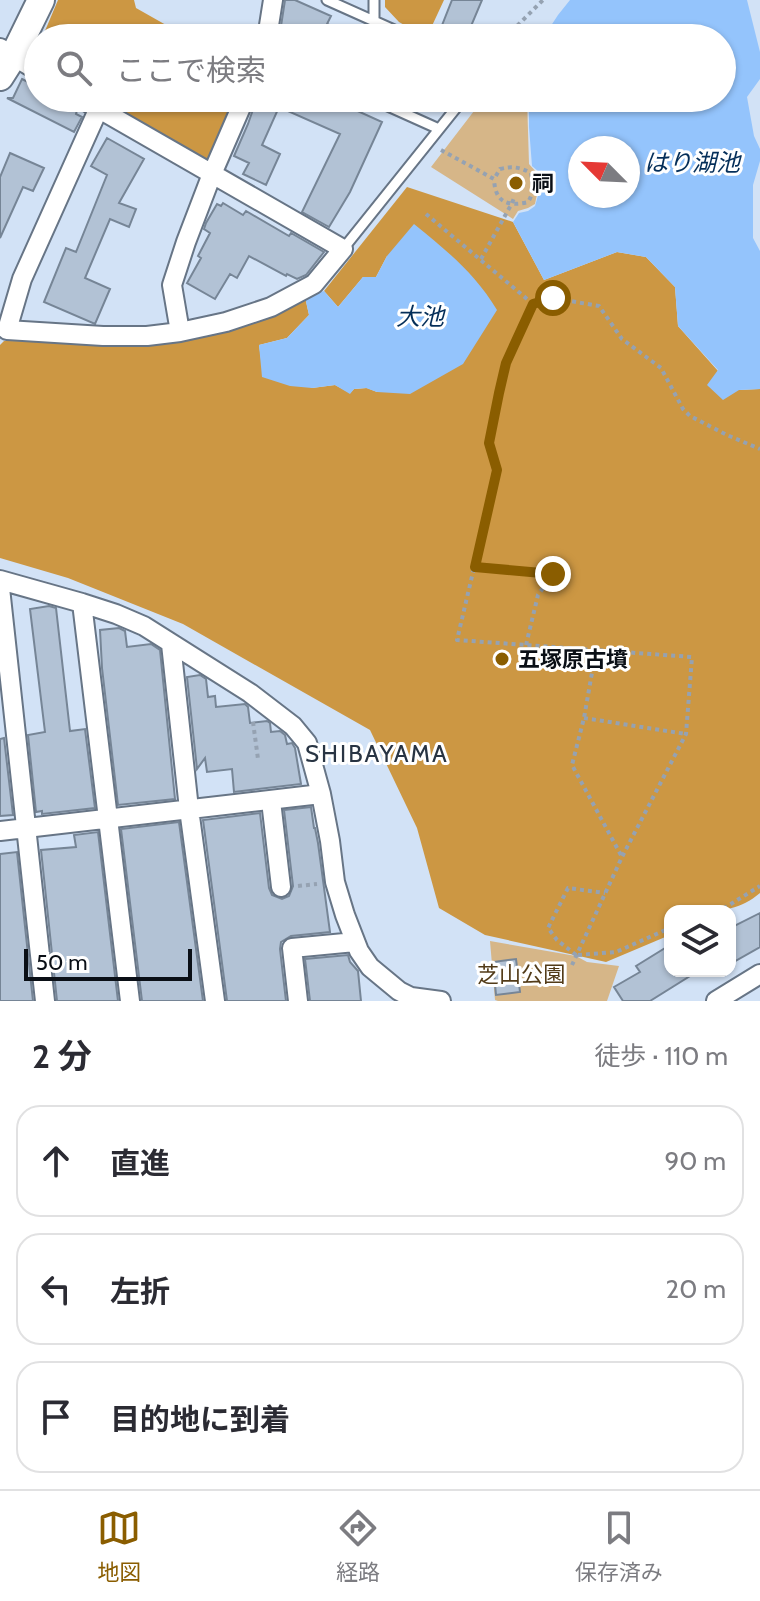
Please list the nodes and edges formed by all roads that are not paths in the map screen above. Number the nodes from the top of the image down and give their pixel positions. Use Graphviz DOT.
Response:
graph roads {
  1 [pos="41,0"];
  2 [pos="273,0"];
  3 [pos="329,0"];
  4 [pos="374,0"];
  5 [pos="374,21"];
  6 [pos="27,24"];
  7 [pos="269,24"];
  8 [pos="381,24"];
  9 [pos="24,28"];
  10 [pos="5,60"];
  11 [pos="24,66"];
  12 [pos="97,112"];
  13 [pos="102,112"];
  14 [pos="239,112"];
  15 [pos="401,112"];
  16 [pos="453,112"];
  17 [pos="439,129"];
  18 [pos="212,174"];
  19 [pos="343,249"];
  20 [pos="3,332"];
  21 [pos="180,332"];
  22 [pos="0,580"];
  23 [pos="0,588"];
  24 [pos="82,603"];
  25 [pos="171,644"];
  26 [pos="321,794"];
  27 [pos="271,801"];
  28 [pos="189,809"];
  29 [pos="107,819"];
  30 [pos="26,828"];
  31 [pos="0,831"];
  32 [pos="281,887"];
  33 [pos="355,942"];
  34 [pos="760,974"];
  35 [pos="45,1001"];
  36 [pos="130,1001"];
  37 [pos="215,1001"];
  38 [pos="298,1001"];
  39 [pos="429,1001"];
  40 [pos="716,1001"];
  1 -- 6 [label="main road"];
  2 -- 7 [label="street"];
  3 -- 5 [label="lane"];
  4 -- 5 [label="lane"];
  5 -- 8 [label="lane"];
  9 -- 10 [label="main road"];
  10 -- 11 [label="street"];
  12 -- 20 [label="street"];
  13 -- 18 [label="street"];
  14 -- 18 [label="street"];
  15 -- 17 [label="lane"];
  16 -- 17 [label="lane"];
  17 -- 19 [label="lane"];
  18 -- 19 [label="street"];
  18 -- 21 [label="street"];
  19 -- 21 [label="street"];
  20 -- 21 [label="street"];
  22 -- 24 [label="street"];
  23 -- 30 [label="street"];
  24 -- 25 [label="street"];
  24 -- 29 [label="street"];
  25 -- 26 [label="street"];
  25 -- 28 [label="street"];
  26 -- 27 [label="street"];
  26 -- 33 [label="street"];
  27 -- 28 [label="street"];
  27 -- 32 [label="street"];
  28 -- 29 [label="street"];
  28 -- 37 [label="street"];
  29 -- 30 [label="street"];
  29 -- 36 [label="street"];
  30 -- 31 [label="street"];
  30 -- 35 [label="street"];
  33 -- 38 [label="street"];
  33 -- 39 [label="street"];
  34 -- 40 [label="street"];
}
